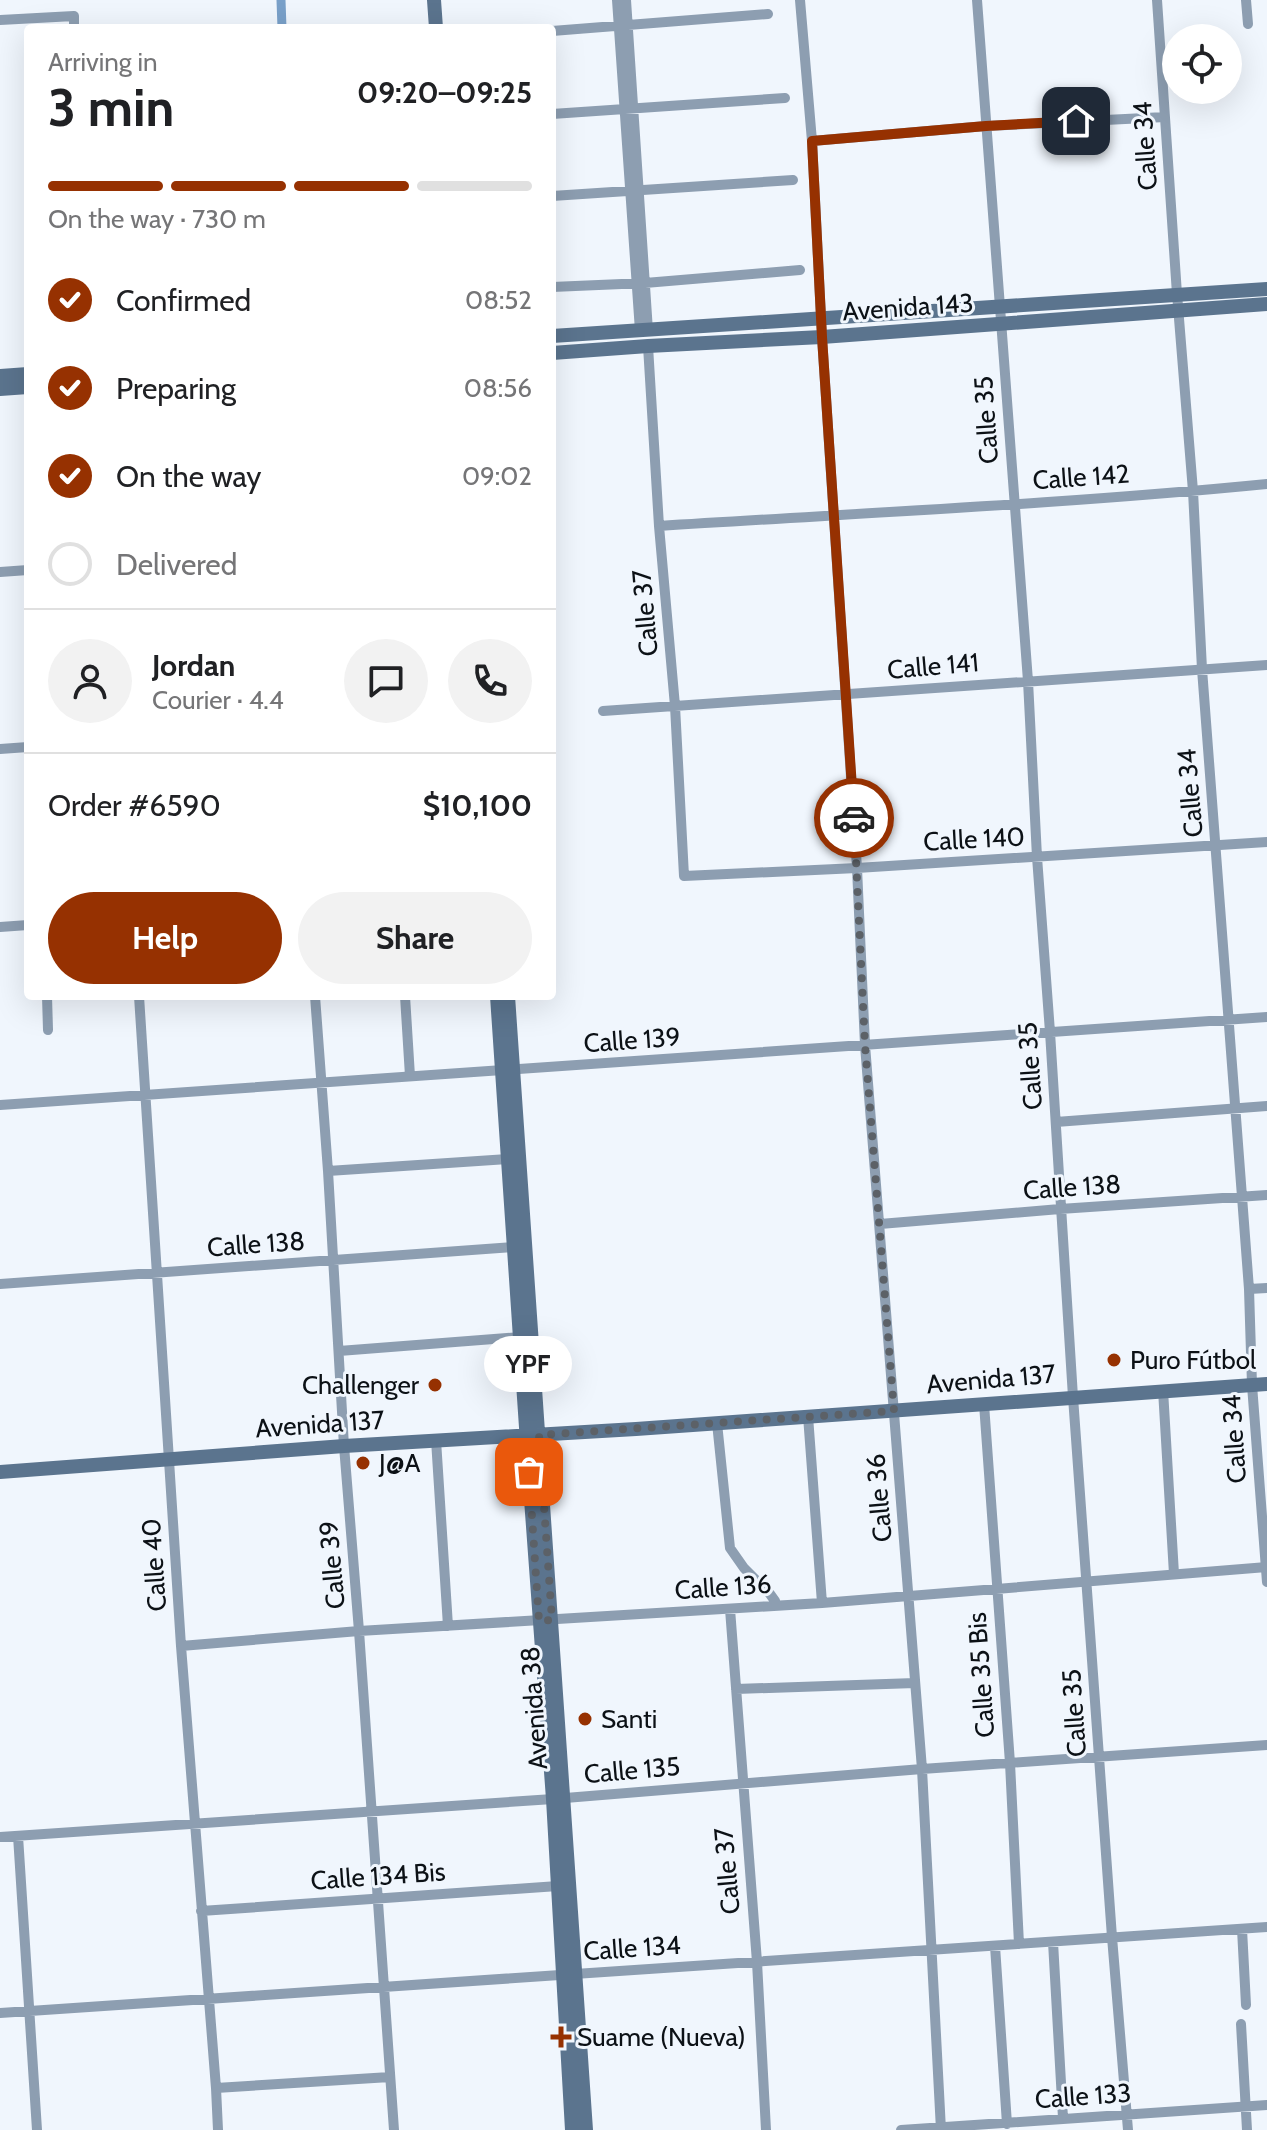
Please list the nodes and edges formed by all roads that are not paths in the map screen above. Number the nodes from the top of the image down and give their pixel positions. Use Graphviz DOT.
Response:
graph roads {
  1 [pos="434,0"];
  2 [pos="617,0"];
  3 [pos="626,0"];
  4 [pos="800,0"];
  5 [pos="977,0"];
  6 [pos="1157,0"];
  7 [pos="1246,0"];
  8 [pos="768,14"];
  9 [pos="0,20"];
  10 [pos="74,24"];
  11 [pos="436,24"];
  12 [pos="1248,24"];
  13 [pos="622,26"];
  14 [pos="556,31"];
  15 [pos="785,98"];
  16 [pos="628,109"];
  17 [pos="556,114"];
  18 [pos="1165,117"];
  19 [pos="986,126"];
  20 [pos="812,141"];
  21 [pos="793,180"];
  22 [pos="634,191"];
  23 [pos="556,196"];
  24 [pos="800,270"];
  25 [pos="641,283"];
  26 [pos="556,287"];
  27 [pos="1267,289"];
  28 [pos="1177,294"];
  29 [pos="1267,304"];
  30 [pos="998,307"];
  31 [pos="1178,311"];
  32 [pos="821,320"];
  33 [pos="1002,324"];
  34 [pos="556,336"];
  35 [pos="645,336"];
  36 [pos="822,337"];
  37 [pos="556,352"];
  38 [pos="24,374"];
  39 [pos="0,376"];
  40 [pos="24,387"];
  41 [pos="0,389"];
  42 [pos="1267,484"];
  43 [pos="1193,491"];
  44 [pos="1014,504"];
  45 [pos="835,514"];
  46 [pos="659,526"];
  47 [pos="24,570"];
  48 [pos="0,572"];
  49 [pos="1267,665"];
  50 [pos="1202,669"];
  51 [pos="1028,681"];
  52 [pos="846,695"];
  53 [pos="675,706"];
  54 [pos="603,711"];
  55 [pos="24,747"];
  56 [pos="0,749"];
  57 [pos="1267,842"];
  58 [pos="1217,845"];
  59 [pos="1037,857"];
  60 [pos="857,868"];
  61 [pos="684,876"];
  62 [pos="24,925"];
  63 [pos="0,927"];
  64 [pos="47,1000"];
  65 [pos="139,1000"];
  66 [pos="315,1000"];
  67 [pos="405,1000"];
  68 [pos="498,1000"];
  69 [pos="508,1000"];
  70 [pos="1267,1017"];
  71 [pos="1227,1019"];
  72 [pos="48,1030"];
  73 [pos="1050,1032"];
  74 [pos="865,1045"];
  75 [pos="508,1071"];
  76 [pos="410,1076"];
  77 [pos="321,1082"];
  78 [pos="146,1095"];
  79 [pos="0,1105"];
  80 [pos="1267,1106"];
  81 [pos="1235,1108"];
  82 [pos="1056,1122"];
  83 [pos="508,1159"];
  84 [pos="328,1171"];
  85 [pos="1267,1195"];
  86 [pos="1242,1197"];
  87 [pos="1060,1209"];
  88 [pos="880,1224"];
  89 [pos="514,1247"];
  90 [pos="332,1261"];
  91 [pos="156,1273"];
  92 [pos="0,1284"];
  93 [pos="1267,1288"];
  94 [pos="1249,1289"];
  95 [pos="521,1337"];
  96 [pos="339,1351"];
  97 [pos="1260,1384"];
  98 [pos="1163,1390"];
  99 [pos="1073,1397"];
  100 [pos="984,1404"];
  101 [pos="894,1411"];
  102 [pos="808,1416"];
  103 [pos="717,1423"];
  104 [pos="533,1435"];
  105 [pos="436,1440"];
  106 [pos="344,1446"];
  107 [pos="169,1460"];
  108 [pos="0,1472"];
  109 [pos="1267,1567"];
  110 [pos="1174,1574"];
  111 [pos="1087,1581"];
  112 [pos="1267,1582"];
  113 [pos="997,1589"];
  114 [pos="909,1596"];
  115 [pos="822,1603"];
  116 [pos="774,1606"];
  117 [pos="730,1609"];
  118 [pos="546,1621"];
  119 [pos="448,1626"];
  120 [pos="359,1631"];
  121 [pos="181,1646"];
  122 [pos="915,1683"];
  123 [pos="736,1689"];
  124 [pos="1267,1745"];
  125 [pos="1099,1756"];
  126 [pos="1010,1763"];
  127 [pos="922,1769"];
  128 [pos="742,1783"];
  129 [pos="558,1798"];
  130 [pos="372,1811"];
  131 [pos="194,1823"];
  132 [pos="18,1836"];
  133 [pos="0,1837"];
  134 [pos="558,1886"];
  135 [pos="378,1898"];
  136 [pos="201,1911"];
  137 [pos="1267,1927"];
  138 [pos="1242,1929"];
  139 [pos="1112,1937"];
  140 [pos="1053,1942"];
  141 [pos="1019,1944"];
  142 [pos="995,1946"];
  143 [pos="932,1950"];
  144 [pos="757,1962"];
  145 [pos="568,1974"];
  146 [pos="384,1986"];
  147 [pos="208,1998"];
  148 [pos="1246,2005"];
  149 [pos="29,2012"];
  150 [pos="0,2013"];
  151 [pos="1241,2024"];
  152 [pos="390,2077"];
  153 [pos="216,2088"];
  154 [pos="1267,2105"];
  155 [pos="1246,2107"];
  156 [pos="1127,2114"];
  157 [pos="1063,2118"];
  158 [pos="1007,2124"];
  159 [pos="940,2128"];
  160 [pos="37,2130"];
  161 [pos="218,2130"];
  162 [pos="394,2130"];
  163 [pos="572,2130"];
  164 [pos="586,2130"];
  165 [pos="766,2130"];
  166 [pos="901,2130"];
  167 [pos="1128,2130"];
  168 [pos="1247,2130"];
  1 -- 11 [label="main road"];
  2 -- 13 [label="street"];
  3 -- 13 [label="street"];
  4 -- 20 [label="street, Calle 36"];
  5 -- 19 [label="street, Calle 35"];
  6 -- 18 [label="street, Calle 34"];
  7 -- 12 [label="street"];
  8 -- 13 [label="street"];
  9 -- 10 [label="street"];
  13 -- 14 [label="street"];
  13 -- 16 [label="street, Calle 37"];
  15 -- 16 [label="street"];
  16 -- 17 [label="street"];
  16 -- 22 [label="street, Calle 37"];
  18 -- 19 [label="street"];
  18 -- 28 [label="street, Calle 34"];
  19 -- 20 [label="street"];
  19 -- 30 [label="street, Calle 35"];
  20 -- 32 [label="street, Calle 36"];
  21 -- 22 [label="street"];
  22 -- 23 [label="street"];
  22 -- 25 [label="street, Calle 37"];
  24 -- 25 [label="street"];
  25 -- 26 [label="street"];
  25 -- 35 [label="street, Calle 37"];
  27 -- 28 [label="main road, Avenida 143"];
  28 -- 30 [label="main road, Avenida 143"];
  28 -- 31 [label="street, Calle 34"];
  29 -- 31 [label="main road, Avenida 143"];
  30 -- 32 [label="main road, Avenida 143"];
  30 -- 33 [label="street, Calle 35"];
  31 -- 33 [label="main road, Avenida 143"];
  31 -- 43 [label="street, Calle 34"];
  32 -- 35 [label="main road, Avenida 143"];
  32 -- 36 [label="street, Calle 36"];
  33 -- 36 [label="main road, Avenida 143"];
  33 -- 44 [label="street, Calle 35"];
  34 -- 35 [label="main road, Avenida 143"];
  35 -- 36 [label="main road, Avenida 143"];
  35 -- 37 [label="main road, Avenida 143"];
  35 -- 46 [label="street, Calle 37"];
  36 -- 45 [label="street, Calle 36"];
  38 -- 39 [label="main road"];
  40 -- 41 [label="main road"];
  42 -- 43 [label="street, Calle 142"];
  43 -- 44 [label="street, Calle 142"];
  43 -- 50 [label="street, Calle 34"];
  44 -- 45 [label="street, Calle 142"];
  44 -- 51 [label="street, Calle 35"];
  45 -- 46 [label="street, Calle 142"];
  45 -- 52 [label="street, Calle 36"];
  46 -- 53 [label="street, Calle 37"];
  47 -- 48 [label="street"];
  49 -- 50 [label="street, Calle 141"];
  50 -- 51 [label="street, Calle 141"];
  50 -- 58 [label="street, Calle 34"];
  51 -- 52 [label="street, Calle 141"];
  51 -- 59 [label="street, Calle 35"];
  52 -- 53 [label="street, Calle 141"];
  52 -- 60 [label="street, Calle 36"];
  53 -- 54 [label="street, Calle 141"];
  53 -- 61 [label="street, Calle 37"];
  55 -- 56 [label="street"];
  57 -- 58 [label="street, Calle 140"];
  58 -- 59 [label="street, Calle 140"];
  58 -- 71 [label="street, Calle 34"];
  59 -- 60 [label="street, Calle 140"];
  59 -- 73 [label="street, Calle 35"];
  60 -- 61 [label="street, Calle 140"];
  60 -- 74 [label="street, Calle 36"];
  62 -- 63 [label="street"];
  64 -- 72 [label="street"];
  65 -- 78 [label="street, Calle 40"];
  66 -- 77 [label="street, Calle 39"];
  67 -- 76 [label="street"];
  68 -- 75 [label="main road, Avenida 38"];
  69 -- 75 [label="main road, Avenida 38"];
  70 -- 71 [label="street, Calle 139"];
  71 -- 73 [label="street, Calle 139"];
  71 -- 81 [label="street, Calle 34"];
  73 -- 74 [label="street, Calle 139"];
  73 -- 82 [label="street, Calle 35"];
  74 -- 75 [label="street, Calle 139"];
  74 -- 88 [label="street, Calle 36"];
  75 -- 76 [label="street, Calle 139"];
  75 -- 83 [label="main road, Avenida 38"];
  75 -- 104 [label="main road, Avenida 38"];
  76 -- 77 [label="street, Calle 139"];
  77 -- 78 [label="street, Calle 139"];
  77 -- 84 [label="street, Calle 39"];
  78 -- 79 [label="street, Calle 139"];
  78 -- 91 [label="street, Calle 40"];
  80 -- 81 [label="street"];
  81 -- 82 [label="street"];
  81 -- 86 [label="street, Calle 34"];
  82 -- 87 [label="street, Calle 35"];
  83 -- 84 [label="street"];
  83 -- 89 [label="main road, Avenida 38"];
  84 -- 90 [label="street, Calle 39"];
  85 -- 86 [label="street, Calle 138"];
  86 -- 87 [label="street, Calle 138"];
  86 -- 94 [label="street, Calle 34"];
  87 -- 88 [label="street, Calle 138"];
  87 -- 99 [label="street, Calle 35"];
  88 -- 101 [label="street, Calle 36"];
  89 -- 90 [label="street, Calle 138"];
  89 -- 95 [label="main road, Avenida 38"];
  90 -- 91 [label="street, Calle 138"];
  90 -- 96 [label="street, Calle 39"];
  91 -- 92 [label="street, Calle 138"];
  91 -- 107 [label="street, Calle 40"];
  93 -- 94 [label="street"];
  94 -- 97 [label="street, Calle 34"];
  95 -- 96 [label="street"];
  95 -- 104 [label="main road, Avenida 38"];
  96 -- 106 [label="street, Calle 39"];
  97 -- 98 [label="main road, Avenida 137"];
  97 -- 109 [label="street, Calle 34"];
  98 -- 99 [label="main road, Avenida 137"];
  98 -- 110 [label="street"];
  99 -- 100 [label="main road, Avenida 137"];
  99 -- 111 [label="street, Calle 35"];
  100 -- 101 [label="main road, Avenida 137"];
  100 -- 113 [label="street, Calle 35 Bis"];
  101 -- 102 [label="main road, Avenida 137"];
  101 -- 114 [label="street, Calle 36"];
  102 -- 103 [label="main road, Avenida 137"];
  102 -- 115 [label="street"];
  103 -- 104 [label="main road, Avenida 137"];
  103 -- 116 [label="street"];
  104 -- 105 [label="main road, Avenida 137"];
  104 -- 118 [label="main road, Avenida 38"];
  105 -- 106 [label="main road, Avenida 137"];
  105 -- 119 [label="street"];
  106 -- 107 [label="main road, Avenida 137"];
  106 -- 120 [label="street, Calle 39"];
  107 -- 108 [label="main road, Avenida 137"];
  107 -- 121 [label="street, Calle 40"];
  109 -- 110 [label="street, Calle 136"];
  109 -- 112 [label="street, Calle 34"];
  110 -- 111 [label="street, Calle 136"];
  111 -- 113 [label="street, Calle 136"];
  111 -- 125 [label="street, Calle 35"];
  113 -- 114 [label="street, Calle 136"];
  113 -- 126 [label="street, Calle 35 Bis"];
  114 -- 115 [label="street, Calle 136"];
  114 -- 122 [label="street, Calle 36"];
  115 -- 116 [label="street, Calle 136"];
  116 -- 117 [label="street, Calle 136"];
  117 -- 118 [label="street, Calle 136"];
  117 -- 123 [label="street, Calle 37"];
  118 -- 119 [label="street, Calle 136"];
  118 -- 129 [label="main road, Avenida 38"];
  119 -- 120 [label="street, Calle 136"];
  120 -- 121 [label="street, Calle 136"];
  120 -- 130 [label="street, Calle 39"];
  121 -- 131 [label="street, Calle 40"];
  122 -- 123 [label="street"];
  122 -- 127 [label="street, Calle 36"];
  123 -- 128 [label="street, Calle 37"];
  124 -- 125 [label="street, Calle 135"];
  125 -- 126 [label="street, Calle 135"];
  125 -- 139 [label="street, Calle 35"];
  126 -- 127 [label="street, Calle 135"];
  126 -- 141 [label="street, Calle 35 Bis"];
  127 -- 128 [label="street, Calle 135"];
  127 -- 143 [label="street, Calle 36"];
  128 -- 129 [label="street, Calle 135"];
  128 -- 144 [label="street, Calle 37"];
  129 -- 130 [label="street, Calle 135"];
  129 -- 134 [label="main road, Avenida 38"];
  129 -- 145 [label="main road, Avenida 38"];
  130 -- 131 [label="street, Calle 135"];
  130 -- 135 [label="street, Calle 39"];
  131 -- 132 [label="street, Calle 135"];
  131 -- 136 [label="street, Calle 40"];
  132 -- 133 [label="street, Calle 135"];
  132 -- 149 [label="street"];
  134 -- 135 [label="street, Calle 134 Bis"];
  134 -- 145 [label="main road, Avenida 38"];
  135 -- 136 [label="street, Calle 134 Bis"];
  135 -- 146 [label="street, Calle 39"];
  136 -- 147 [label="street, Calle 40"];
  137 -- 138 [label="street, Calle 134"];
  138 -- 139 [label="street, Calle 134"];
  138 -- 148 [label="street"];
  139 -- 140 [label="street, Calle 134"];
  139 -- 156 [label="street, Calle 35"];
  140 -- 141 [label="street, Calle 134"];
  140 -- 157 [label="street"];
  141 -- 142 [label="street, Calle 134"];
  142 -- 143 [label="street, Calle 134"];
  142 -- 158 [label="street"];
  143 -- 144 [label="street, Calle 134"];
  143 -- 159 [label="street, Calle 36"];
  144 -- 145 [label="street, Calle 134"];
  144 -- 165 [label="street, Calle 37"];
  145 -- 146 [label="street, Calle 134"];
  145 -- 163 [label="main road, Avenida 38"];
  145 -- 164 [label="main road, Avenida 38"];
  146 -- 147 [label="street, Calle 134"];
  146 -- 152 [label="street, Calle 39"];
  147 -- 149 [label="street, Calle 134"];
  147 -- 153 [label="street, Calle 40"];
  149 -- 150 [label="street, Calle 134"];
  149 -- 160 [label="street"];
  151 -- 155 [label="street"];
  152 -- 153 [label="street"];
  152 -- 162 [label="street, Calle 39"];
  153 -- 161 [label="street, Calle 40"];
  154 -- 155 [label="street, Calle 133"];
  155 -- 156 [label="street, Calle 133"];
  155 -- 168 [label="street"];
  156 -- 157 [label="street, Calle 133"];
  156 -- 167 [label="street, Calle 35"];
  157 -- 158 [label="street, Calle 133"];
  158 -- 159 [label="street, Calle 133"];
  159 -- 166 [label="street, Calle 133"];
}
